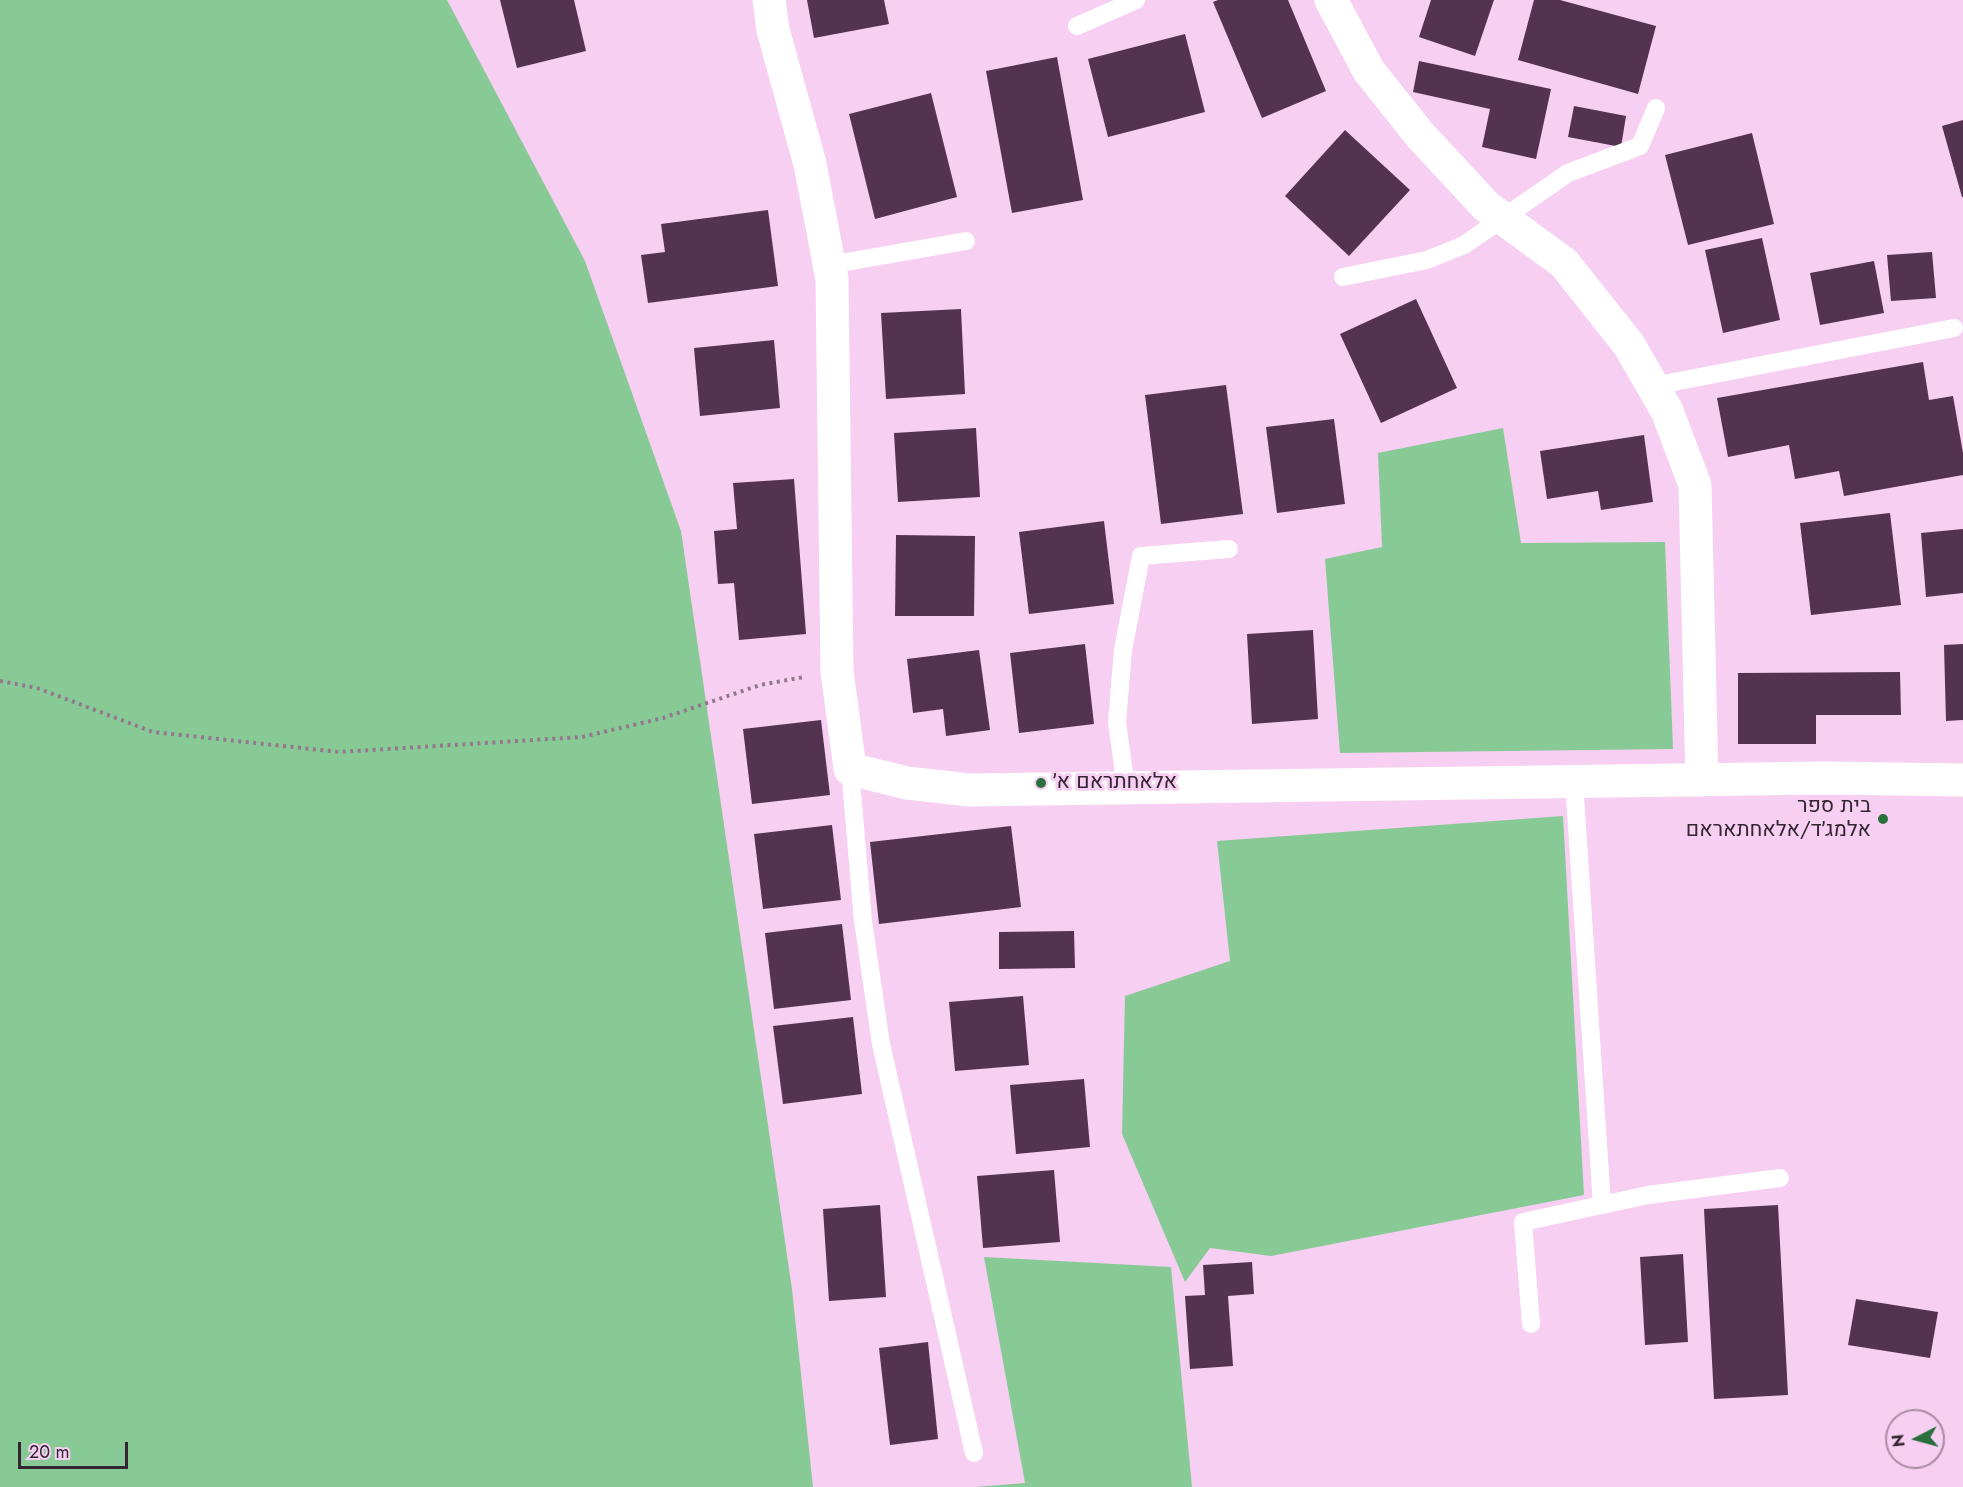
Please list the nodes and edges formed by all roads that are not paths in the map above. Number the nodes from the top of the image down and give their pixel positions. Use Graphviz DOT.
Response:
graph roads {
  1 [pos="769,0"];
  2 [pos="1136,0"];
  3 [pos="1331,0"];
  4 [pos="1077,26"];
  5 [pos="1656,108"];
  6 [pos="1503,219"];
  7 [pos="966,241"];
  8 [pos="829,265"];
  9 [pos="1343,277"];
  10 [pos="1954,328"];
  11 [pos="1653,386"];
  12 [pos="1229,549"];
  13 [pos="850,768"];
  14 [pos="1702,780"];
  15 [pos="1963,780"];
  16 [pos="1574,782"];
  17 [pos="1126,788"];
  18 [pos="1780,1178"];
  19 [pos="1602,1205"];
  20 [pos="1531,1324"];
  21 [pos="974,1453"];
  1 -- 8 [label="street"];
  2 -- 4 [label="lane"];
  3 -- 6 [label="street"];
  5 -- 6 [label="lane"];
  6 -- 9 [label="lane"];
  6 -- 11 [label="street"];
  7 -- 8 [label="lane"];
  8 -- 13 [label="street"];
  10 -- 11 [label="lane"];
  11 -- 14 [label="street"];
  12 -- 17 [label="lane"];
  13 -- 17 [label="street"];
  13 -- 21 [label="lane"];
  14 -- 15 [label="street"];
  14 -- 16 [label="street"];
  16 -- 17 [label="street"];
  16 -- 19 [label="lane"];
  18 -- 19 [label="lane"];
  19 -- 20 [label="lane"];
}
